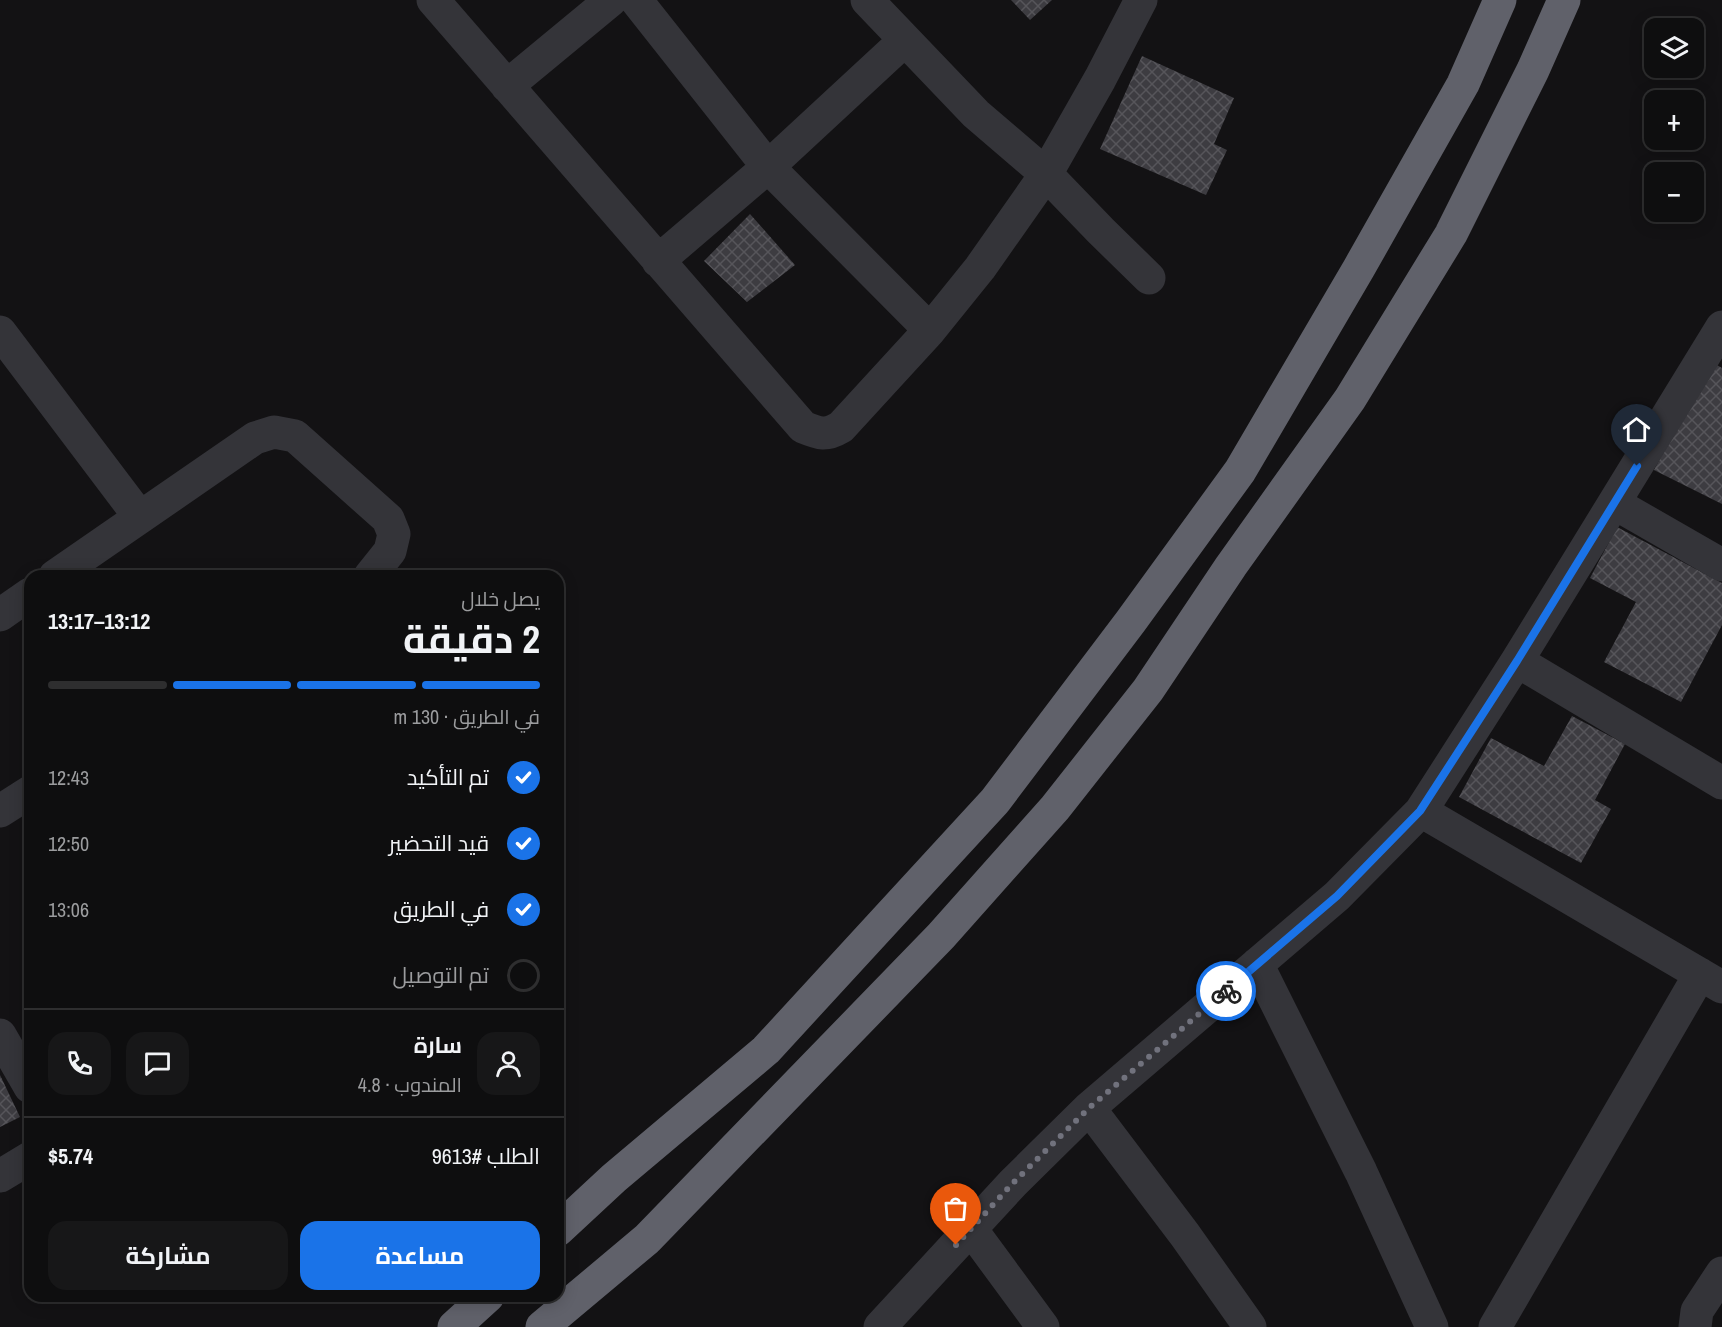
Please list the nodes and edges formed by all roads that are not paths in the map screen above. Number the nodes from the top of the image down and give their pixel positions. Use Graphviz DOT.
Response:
graph roads {
  1 [pos="432,0"];
  2 [pos="611,0"];
  3 [pos="636,0"];
  4 [pos="867,0"];
  5 [pos="1500,0"];
  6 [pos="1564,0"];
  7 [pos="1136,3"];
  8 [pos="905,40"];
  9 [pos="507,86"];
  10 [pos="768,167"];
  11 [pos="1046,174"];
  12 [pos="658,261"];
  13 [pos="1149,278"];
  14 [pos="930,330"];
  15 [pos="0,332"];
  16 [pos="1720,333"];
  17 [pos="1614,503"];
  18 [pos="140,516"];
  19 [pos="1722,565"];
  20 [pos="64,570"];
  21 [pos="375,570"];
  22 [pos="24,598"];
  23 [pos="0,615"];
  24 [pos="1517,661"];
  25 [pos="1722,783"];
  26 [pos="24,796"];
  27 [pos="0,811"];
  28 [pos="1420,811"];
  29 [pos="1257,964"];
  30 [pos="1711,981"];
  31 [pos="0,1035"];
  32 [pos="24,1077"];
  33 [pos="1089,1108"];
  34 [pos="24,1162"];
  35 [pos="0,1176"];
  36 [pos="564,1224"];
  37 [pos="971,1229"];
  38 [pos="1722,1273"];
  39 [pos="481,1302"];
  40 [pos="454,1327"];
  41 [pos="542,1327"];
  42 [pos="880,1327"];
  43 [pos="1043,1327"];
  44 [pos="1250,1327"];
  45 [pos="1432,1327"];
  46 [pos="1496,1327"];
  47 [pos="1695,1327"];
  1 -- 9 [label="street"];
  2 -- 9 [label="street"];
  3 -- 10 [label="street"];
  4 -- 8 [label="street"];
  5 -- 36 [label="highway"];
  6 -- 41 [label="highway"];
  7 -- 11 [label="street"];
  8 -- 10 [label="street"];
  8 -- 11 [label="street"];
  9 -- 12 [label="street"];
  10 -- 12 [label="street"];
  10 -- 14 [label="street"];
  11 -- 13 [label="street"];
  11 -- 14 [label="street"];
  12 -- 14 [label="street"];
  15 -- 18 [label="street"];
  16 -- 17 [label="street"];
  17 -- 19 [label="street"];
  17 -- 24 [label="street"];
  18 -- 20 [label="street"];
  18 -- 21 [label="street"];
  22 -- 23 [label="street"];
  24 -- 25 [label="street"];
  24 -- 28 [label="street"];
  26 -- 27 [label="street"];
  28 -- 29 [label="street"];
  28 -- 30 [label="street"];
  29 -- 33 [label="street"];
  29 -- 45 [label="street"];
  30 -- 46 [label="street"];
  31 -- 32 [label="street"];
  33 -- 37 [label="street"];
  33 -- 44 [label="street"];
  34 -- 35 [label="street"];
  37 -- 42 [label="street"];
  37 -- 43 [label="street"];
  38 -- 47 [label="street"];
  39 -- 40 [label="highway"];
}
